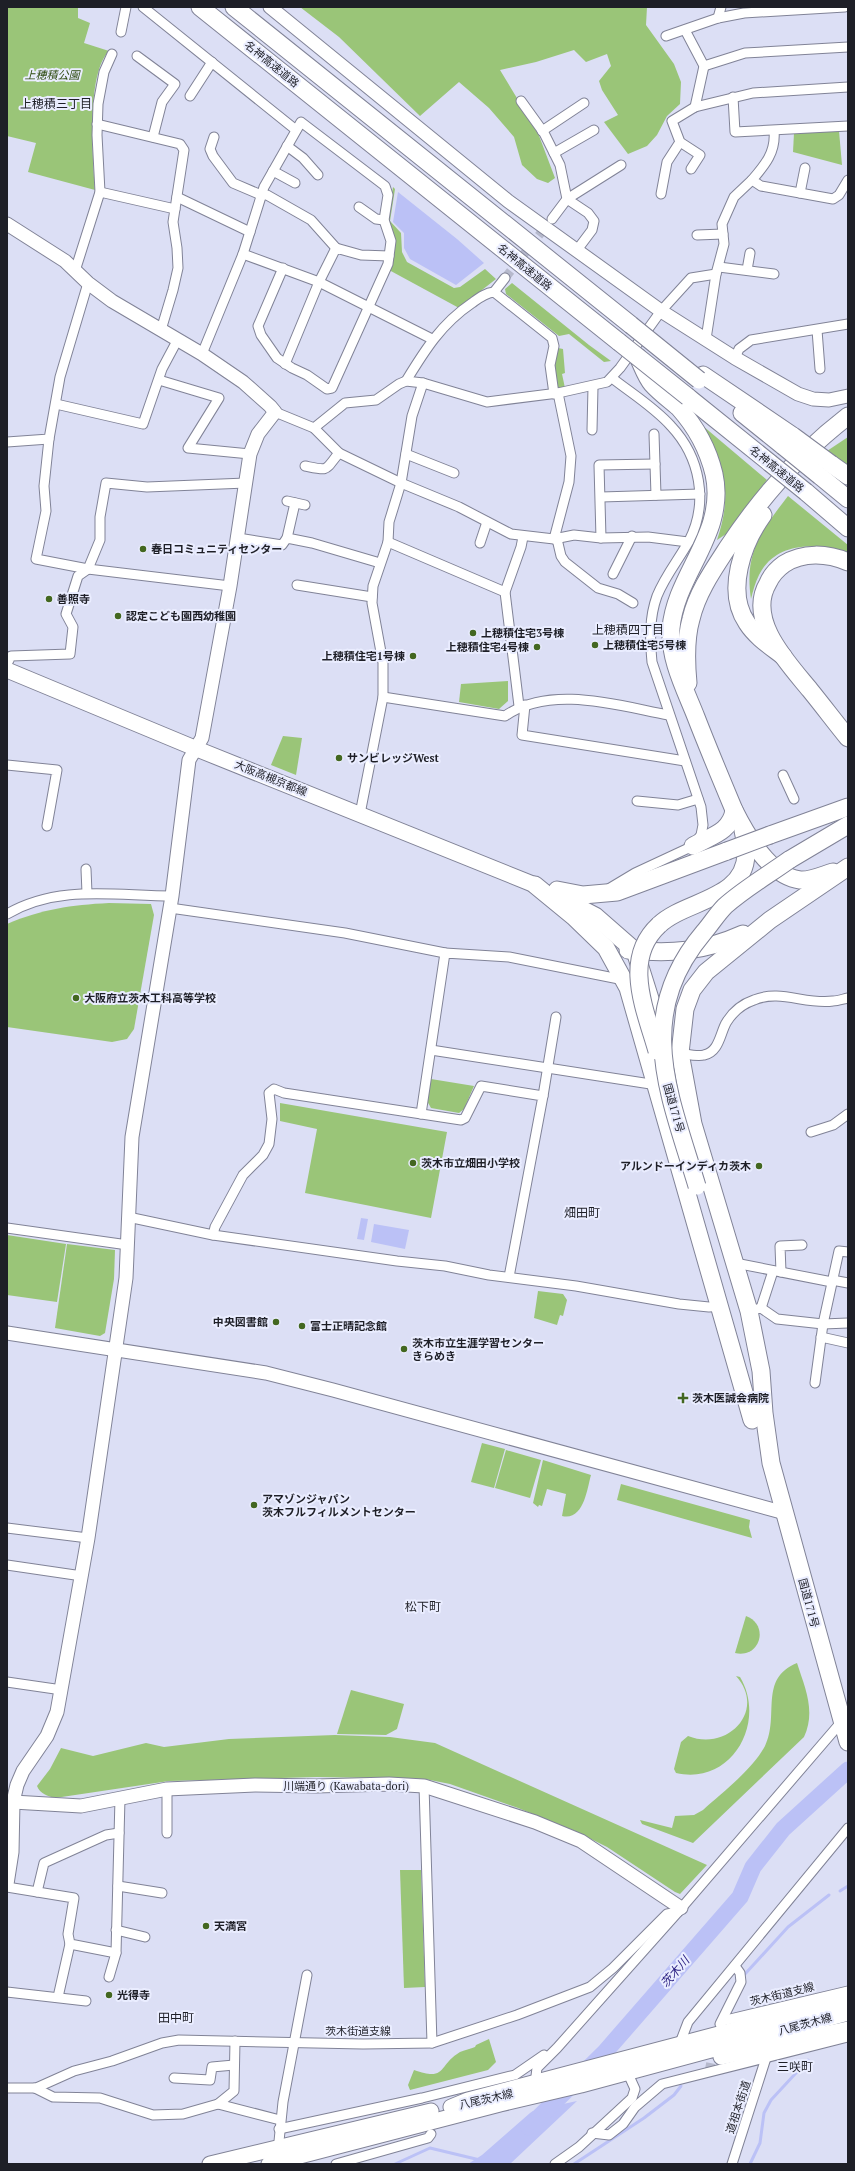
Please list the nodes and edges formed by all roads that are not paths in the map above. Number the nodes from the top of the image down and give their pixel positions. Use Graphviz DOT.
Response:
graph roads {
  1 [pos="126,7"];
  2 [pos="143,7"];
  3 [pos="200,7"];
  4 [pos="234,7"];
  5 [pos="270,7"];
  6 [pos="721,7"];
  7 [pos="845,7"];
  8 [pos="718,18"];
  9 [pos="685,30"];
  10 [pos="121,32"];
  11 [pos="666,36"];
  12 [pos="848,47"];
  13 [pos="112,54"];
  14 [pos="137,56"];
  15 [pos="212,62"];
  16 [pos="704,66"];
  17 [pos="848,87"];
  18 [pos="190,96"];
  19 [pos="733,97"];
  20 [pos="521,101"];
  21 [pos="584,103"];
  22 [pos="695,107"];
  23 [pos="97,124"];
  24 [pos="848,126"];
  25 [pos="296,130"];
  26 [pos="594,130"];
  27 [pos="774,130"];
  28 [pos="542,131"];
  29 [pos="153,137"];
  30 [pos="214,137"];
  31 [pos="680,142"];
  32 [pos="287,146"];
  33 [pos="554,153"];
  34 [pos="621,165"];
  35 [pos="805,168"];
  36 [pos="691,169"];
  37 [pos="273,171"];
  38 [pos="318,175"];
  39 [pos="752,180"];
  40 [pos="848,180"];
  41 [pos="295,183"];
  42 [pos="100,192"];
  43 [pos="800,193"];
  44 [pos="660,194"];
  45 [pos="261,195"];
  46 [pos="177,198"];
  47 [pos="567,199"];
  48 [pos="359,207"];
  49 [pos="175,209"];
  50 [pos="552,219"];
  51 [pos="384,220"];
  52 [pos="8,227"];
  53 [pos="250,232"];
  54 [pos="723,234"];
  55 [pos="697,235"];
  56 [pos="336,248"];
  57 [pos="577,250"];
  58 [pos="750,252"];
  59 [pos="243,254"];
  60 [pos="389,256"];
  61 [pos="283,268"];
  62 [pos="75,270"];
  63 [pos="717,270"];
  64 [pos="748,270"];
  65 [pos="774,274"];
  66 [pos="505,278"];
  67 [pos="319,282"];
  68 [pos="88,283"];
  69 [pos="494,292"];
  70 [pos="368,307"];
  71 [pos="661,311"];
  72 [pos="848,324"];
  73 [pos="161,330"];
  74 [pos="817,330"];
  75 [pos="432,339"];
  76 [pos="706,339"];
  77 [pos="178,340"];
  78 [pos="202,354"];
  79 [pos="735,358"];
  80 [pos="285,364"];
  81 [pos="820,369"];
  82 [pos="612,378"];
  83 [pos="159,380"];
  84 [pos="406,381"];
  85 [pos="423,383"];
  86 [pos="593,387"];
  87 [pos="556,394"];
  88 [pos="848,396"];
  89 [pos="683,402"];
  90 [pos="56,404"];
  91 [pos="275,412"];
  92 [pos="848,416"];
  93 [pos="314,428"];
  94 [pos="848,428"];
  95 [pos="592,430"];
  96 [pos="654,434"];
  97 [pos="49,440"];
  98 [pos="7,442"];
  99 [pos="339,452"];
  100 [pos="250,454"];
  101 [pos="406,454"];
  102 [pos="656,464"];
  103 [pos="305,466"];
  104 [pos="826,470"];
  105 [pos="454,473"];
  106 [pos="848,476"];
  107 [pos="401,482"];
  108 [pos="246,483"];
  109 [pos="700,494"];
  110 [pos="656,495"];
  111 [pos="600,497"];
  112 [pos="848,499"];
  113 [pos="305,504"];
  114 [pos="487,522"];
  115 [pos="848,528"];
  116 [pos="632,536"];
  117 [pos="523,537"];
  118 [pos="238,538"];
  119 [pos="287,538"];
  120 [pos="602,538"];
  121 [pos="555,539"];
  122 [pos="388,542"];
  123 [pos="688,542"];
  124 [pos="480,543"];
  125 [pos="848,562"];
  126 [pos="380,563"];
  127 [pos="88,570"];
  128 [pos="613,574"];
  129 [pos="297,585"];
  130 [pos="230,586"];
  131 [pos="505,592"];
  132 [pos="372,597"];
  133 [pos="633,603"];
  134 [pos="783,656"];
  135 [pos="7,664"];
  136 [pos="7,670"];
  137 [pos="383,697"];
  138 [pos="688,699"];
  139 [pos="522,706"];
  140 [pos="669,715"];
  141 [pos="848,738"];
  142 [pos="197,749"];
  143 [pos="685,761"];
  144 [pos="7,765"];
  145 [pos="783,775"];
  146 [pos="698,799"];
  147 [pos="794,799"];
  148 [pos="637,801"];
  149 [pos="848,808"];
  150 [pos="734,810"];
  151 [pos="360,814"];
  152 [pos="848,825"];
  153 [pos="47,826"];
  154 [pos="742,827"];
  155 [pos="693,846"];
  156 [pos="848,867"];
  157 [pos="86,869"];
  158 [pos="535,885"];
  159 [pos="87,893"];
  160 [pos="594,894"];
  161 [pos="171,902"];
  162 [pos="7,914"];
  163 [pos="770,920"];
  164 [pos="606,948"];
  165 [pos="635,951"];
  166 [pos="445,953"];
  167 [pos="624,980"];
  168 [pos="848,998"];
  169 [pos="556,1017"];
  170 [pos="431,1050"];
  171 [pos="680,1053"];
  172 [pos="547,1068"];
  173 [pos="662,1084"];
  174 [pos="543,1096"];
  175 [pos="421,1114"];
  176 [pos="848,1114"];
  177 [pos="693,1124"];
  178 [pos="811,1132"];
  179 [pos="128,1217"];
  180 [pos="7,1228"];
  181 [pos="213,1235"];
  182 [pos="128,1245"];
  183 [pos="802,1245"];
  184 [pos="848,1252"];
  185 [pos="735,1263"];
  186 [pos="777,1272"];
  187 [pos="509,1277"];
  188 [pos="832,1281"];
  189 [pos="848,1283"];
  190 [pos="721,1306"];
  191 [pos="755,1310"];
  192 [pos="848,1323"];
  193 [pos="823,1324"];
  194 [pos="7,1333"];
  195 [pos="821,1338"];
  196 [pos="848,1342"];
  197 [pos="115,1349"];
  198 [pos="815,1384"];
  199 [pos="752,1420"];
  200 [pos="771,1463"];
  201 [pos="785,1513"];
  202 [pos="7,1528"];
  203 [pos="88,1538"];
  204 [pos="7,1565"];
  205 [pos="82,1576"];
  206 [pos="7,1682"];
  207 [pos="62,1690"];
  208 [pos="846,1728"];
  209 [pos="424,1786"];
  210 [pos="167,1789"];
  211 [pos="120,1798"];
  212 [pos="10,1803"];
  213 [pos="848,1828"];
  214 [pos="119,1833"];
  215 [pos="167,1833"];
  216 [pos="7,1886"];
  217 [pos="118,1886"];
  218 [pos="37,1892"];
  219 [pos="162,1893"];
  220 [pos="680,1910"];
  221 [pos="116,1930"];
  222 [pos="145,1937"];
  223 [pos="70,1944"];
  224 [pos="116,1953"];
  225 [pos="735,1966"];
  226 [pos="307,1975"];
  227 [pos="109,1977"];
  228 [pos="848,1991"];
  229 [pos="7,1992"];
  230 [pos="58,1997"];
  231 [pos="848,2000"];
  232 [pos="86,2001"];
  233 [pos="848,2013"];
  234 [pos="848,2029"];
  235 [pos="761,2036"];
  236 [pos="848,2037"];
  237 [pos="235,2042"];
  238 [pos="294,2042"];
  239 [pos="432,2043"];
  240 [pos="680,2043"];
  241 [pos="557,2048"];
  242 [pos="660,2053"];
  243 [pos="766,2058"];
  244 [pos="234,2065"];
  245 [pos="634,2074"];
  246 [pos="174,2078"];
  247 [pos="541,2080"];
  248 [pos="7,2088"];
  249 [pos="35,2088"];
  250 [pos="521,2088"];
  251 [pos="218,2104"];
  252 [pos="280,2125"];
  253 [pos="431,2134"];
  254 [pos="592,2134"];
  255 [pos="277,2159"];
  256 [pos="210,2164"];
  257 [pos="336,2164"];
  258 [pos="555,2164"];
  259 [pos="732,2164"];
  1 -- 10 [label="street"];
  2 -- 15 [label="street"];
  3 -- 89 [label="highway, 名神高速道路, bridge"];
  4 -- 104 [label="highway, 名神高速道路, bridge"];
  5 -- 57 [label="street"];
  6 -- 8 [label="street"];
  7 -- 8 [label="street"];
  8 -- 9 [label="street"];
  9 -- 11 [label="street"];
  9 -- 16 [label="street"];
  12 -- 16 [label="street"];
  13 -- 23 [label="street"];
  14 -- 29 [label="street"];
  15 -- 18 [label="street"];
  15 -- 25 [label="street"];
  16 -- 22 [label="street"];
  17 -- 19 [label="street"];
  19 -- 22 [label="street"];
  19 -- 27 [label="street"];
  20 -- 28 [label="street"];
  21 -- 28 [label="street"];
  22 -- 31 [label="street"];
  23 -- 29 [label="street"];
  23 -- 42 [label="street"];
  24 -- 27 [label="street"];
  25 -- 32 [label="street"];
  25 -- 51 [label="street"];
  26 -- 33 [label="street"];
  27 -- 39 [label="street"];
  28 -- 33 [label="street"];
  29 -- 46 [label="street"];
  30 -- 45 [label="street"];
  31 -- 36 [label="street"];
  31 -- 44 [label="street"];
  32 -- 37 [label="street"];
  32 -- 38 [label="street"];
  33 -- 47 [label="street"];
  34 -- 47 [label="street"];
  35 -- 43 [label="street"];
  37 -- 41 [label="street"];
  37 -- 45 [label="street"];
  39 -- 43 [label="street"];
  39 -- 54 [label="street"];
  40 -- 43 [label="street"];
  42 -- 49 [label="street"];
  42 -- 62 [label="street"];
  45 -- 53 [label="street"];
  45 -- 56 [label="street"];
  46 -- 49 [label="street"];
  46 -- 53 [label="street"];
  47 -- 50 [label="street"];
  47 -- 57 [label="street"];
  48 -- 51 [label="street"];
  49 -- 73 [label="street"];
  51 -- 60 [label="street"];
  52 -- 62 [label="street"];
  53 -- 59 [label="street"];
  54 -- 55 [label="street"];
  54 -- 63 [label="street"];
  56 -- 60 [label="street"];
  56 -- 67 [label="street"];
  57 -- 71 [label="street"];
  58 -- 64 [label="street"];
  59 -- 61 [label="street"];
  59 -- 78 [label="street"];
  60 -- 70 [label="street"];
  61 -- 67 [label="street"];
  61 -- 80 [label="street"];
  62 -- 68 [label="street"];
  63 -- 64 [label="street"];
  63 -- 71 [label="street"];
  63 -- 76 [label="street"];
  64 -- 65 [label="street"];
  66 -- 69 [label="street"];
  67 -- 70 [label="street"];
  67 -- 80 [label="street"];
  68 -- 73 [label="street"];
  68 -- 90 [label="street"];
  69 -- 75 [label="street"];
  69 -- 87 [label="street"];
  70 -- 75 [label="street"];
  70 -- 80 [label="street"];
  71 -- 76 [label="street"];
  71 -- 82 [label="street"];
  72 -- 74 [label="street"];
  73 -- 77 [label="street"];
  74 -- 79 [label="street"];
  74 -- 81 [label="street"];
  75 -- 84 [label="street"];
  76 -- 79 [label="street"];
  77 -- 78 [label="street"];
  77 -- 83 [label="street"];
  78 -- 91 [label="street"];
  79 -- 88 [label="street"];
  82 -- 86 [label="street"];
  82 -- 109 [label="street"];
  83 -- 90 [label="street"];
  83 -- 100 [label="street"];
  84 -- 85 [label="street"];
  84 -- 93 [label="street"];
  85 -- 87 [label="street"];
  85 -- 101 [label="street"];
  86 -- 87 [label="street"];
  86 -- 95 [label="street"];
  87 -- 121 [label="street"];
  89 -- 115 [label="highway, 名神高速道路, bridge"];
  89 -- 138 [label="highway"];
  90 -- 97 [label="street"];
  91 -- 93 [label="street"];
  91 -- 100 [label="street"];
  92 -- 138 [label="highway"];
  93 -- 99 [label="street"];
  94 -- 134 [label="highway"];
  96 -- 102 [label="street"];
  97 -- 98 [label="street"];
  97 -- 127 [label="street"];
  99 -- 103 [label="street"];
  99 -- 107 [label="street"];
  100 -- 108 [label="street"];
  101 -- 105 [label="street"];
  101 -- 107 [label="street"];
  102 -- 110 [label="street"];
  102 -- 111 [label="street"];
  104 -- 106 [label="highway"];
  104 -- 112 [label="highway, 名神高速道路"];
  107 -- 114 [label="street"];
  107 -- 122 [label="street"];
  108 -- 118 [label="street"];
  108 -- 127 [label="street"];
  109 -- 110 [label="street"];
  109 -- 123 [label="street"];
  110 -- 111 [label="street"];
  111 -- 120 [label="street"];
  113 -- 119 [label="street"];
  114 -- 117 [label="street"];
  114 -- 124 [label="street"];
  116 -- 120 [label="street"];
  116 -- 123 [label="street"];
  116 -- 128 [label="street"];
  117 -- 121 [label="street"];
  117 -- 131 [label="street"];
  118 -- 119 [label="street"];
  118 -- 130 [label="street"];
  119 -- 126 [label="street"];
  120 -- 121 [label="street"];
  121 -- 133 [label="street"];
  122 -- 126 [label="street"];
  122 -- 131 [label="street"];
  123 -- 140 [label="street"];
  125 -- 134 [label="highway"];
  126 -- 132 [label="street"];
  127 -- 130 [label="street"];
  127 -- 135 [label="street"];
  129 -- 132 [label="street"];
  130 -- 142 [label="street"];
  131 -- 139 [label="street"];
  132 -- 137 [label="street"];
  134 -- 141 [label="highway"];
  136 -- 142 [label="main road, 大阪高槻京都線"];
  137 -- 139 [label="street"];
  137 -- 151 [label="street"];
  138 -- 150 [label="highway"];
  139 -- 140 [label="street"];
  139 -- 143 [label="street"];
  140 -- 143 [label="street"];
  142 -- 151 [label="main road, 大阪高槻京都線"];
  142 -- 161 [label="street"];
  143 -- 146 [label="street"];
  144 -- 153 [label="street"];
  145 -- 147 [label="street"];
  146 -- 148 [label="street"];
  146 -- 155 [label="street"];
  149 -- 160 [label="highway, bridge"];
  150 -- 154 [label="highway"];
  150 -- 155 [label="highway"];
  151 -- 158 [label="main road, 大阪高槻京都線"];
  152 -- 173 [label="highway, 国道171号, bridge"];
  154 -- 156 [label="highway"];
  154 -- 173 [label="highway, bridge"];
  155 -- 160 [label="street"];
  156 -- 163 [label="highway, 国道171号"];
  157 -- 159 [label="street"];
  158 -- 160 [label="highway"];
  158 -- 164 [label="highway"];
  158 -- 165 [label="highway"];
  159 -- 161 [label="street"];
  159 -- 162 [label="street"];
  161 -- 166 [label="street"];
  161 -- 179 [label="street"];
  163 -- 165 [label="highway"];
  163 -- 171 [label="highway, 国道171号"];
  164 -- 165 [label="highway"];
  164 -- 167 [label="highway"];
  165 -- 177 [label="highway"];
  166 -- 167 [label="street"];
  166 -- 170 [label="street"];
  167 -- 173 [label="highway"];
  168 -- 171 [label="street"];
  169 -- 172 [label="street"];
  170 -- 172 [label="street"];
  170 -- 175 [label="street"];
  171 -- 177 [label="highway, 国道171号"];
  172 -- 173 [label="street"];
  172 -- 174 [label="street"];
  173 -- 190 [label="highway"];
  173 -- 199 [label="highway, 国道171号, bridge"];
  174 -- 175 [label="street"];
  174 -- 187 [label="street"];
  175 -- 181 [label="street"];
  176 -- 178 [label="street"];
  177 -- 185 [label="highway, 国道171号"];
  179 -- 181 [label="street"];
  179 -- 182 [label="street"];
  180 -- 182 [label="street"];
  181 -- 187 [label="street"];
  182 -- 197 [label="street"];
  183 -- 186 [label="street"];
  184 -- 188 [label="street"];
  185 -- 186 [label="street"];
  185 -- 191 [label="highway, 国道171号"];
  186 -- 188 [label="street"];
  186 -- 191 [label="street"];
  187 -- 190 [label="street"];
  188 -- 189 [label="street"];
  188 -- 193 [label="street"];
  190 -- 199 [label="highway"];
  191 -- 193 [label="street"];
  191 -- 200 [label="highway, 国道171号"];
  192 -- 193 [label="street"];
  193 -- 195 [label="street"];
  194 -- 197 [label="street"];
  195 -- 196 [label="street"];
  195 -- 198 [label="street"];
  197 -- 201 [label="street"];
  197 -- 203 [label="street"];
  199 -- 200 [label="highway, 国道171号"];
  200 -- 201 [label="highway, 国道171号"];
  201 -- 208 [label="highway, 国道171号"];
  202 -- 203 [label="street"];
  203 -- 205 [label="street"];
  204 -- 205 [label="street"];
  205 -- 207 [label="street"];
  206 -- 207 [label="street"];
  207 -- 212 [label="street"];
  208 -- 220 [label="street"];
  209 -- 210 [label="street, 川端通り (Kawabata-dori)"];
  209 -- 220 [label="street, 川端通り (Kawabata-dori)"];
  209 -- 239 [label="street"];
  210 -- 211 [label="street, 川端通り (Kawabata-dori)"];
  210 -- 215 [label="street"];
  211 -- 212 [label="street, 川端通り (Kawabata-dori)"];
  211 -- 214 [label="street"];
  212 -- 216 [label="street"];
  213 -- 225 [label="street"];
  214 -- 217 [label="street"];
  214 -- 218 [label="street"];
  216 -- 218 [label="street"];
  217 -- 219 [label="street"];
  217 -- 221 [label="street"];
  218 -- 223 [label="street"];
  220 -- 239 [label="street, 茨木街道支線"];
  220 -- 241 [label="street"];
  221 -- 222 [label="street"];
  221 -- 224 [label="street"];
  223 -- 224 [label="street"];
  223 -- 230 [label="street"];
  224 -- 227 [label="street"];
  225 -- 228 [label="street, 茨木街道支線"];
  225 -- 240 [label="street"];
  226 -- 238 [label="street"];
  229 -- 230 [label="street"];
  230 -- 232 [label="street"];
  231 -- 240 [label="main road"];
  233 -- 235 [label="main road, 八尾茨木線"];
  234 -- 245 [label="main road"];
  235 -- 242 [label="main road, 八尾茨木線"];
  235 -- 245 [label="main road, 八尾茨木線"];
  236 -- 243 [label="street"];
  237 -- 238 [label="street, 茨木街道支線"];
  237 -- 244 [label="street"];
  237 -- 249 [label="street, 茨木街道支線"];
  238 -- 239 [label="street, 茨木街道支線"];
  238 -- 252 [label="street"];
  240 -- 242 [label="main road"];
  241 -- 247 [label="street"];
  241 -- 252 [label="street"];
  242 -- 247 [label="main road"];
  242 -- 250 [label="main road, 八尾茨木線"];
  243 -- 254 [label="street"];
  243 -- 259 [label="street, 道祖本街道"];
  244 -- 246 [label="street"];
  244 -- 251 [label="street"];
  245 -- 254 [label="street"];
  245 -- 255 [label="main road, 八尾茨木線"];
  247 -- 250 [label="main road"];
  248 -- 249 [label="street, 茨木街道支線"];
  249 -- 251 [label="street"];
  250 -- 255 [label="main road, 八尾茨木線"];
  251 -- 252 [label="street"];
  252 -- 255 [label="street"];
  253 -- 257 [label="street"];
  254 -- 258 [label="street"];
  255 -- 256 [label="main road, 八尾茨木線"];
}
